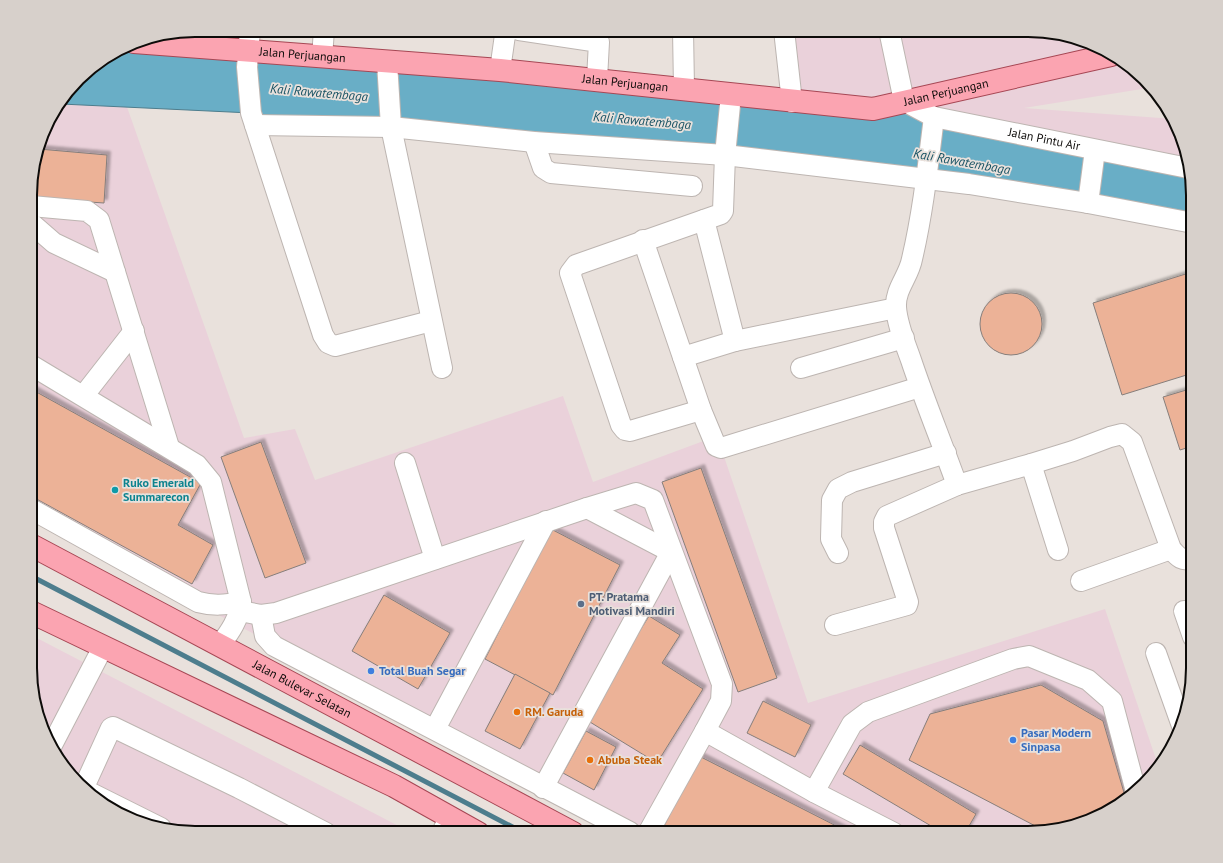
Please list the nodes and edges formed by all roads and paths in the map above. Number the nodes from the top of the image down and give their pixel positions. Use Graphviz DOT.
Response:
graph roads {
  1 [pos="249,37"];
  2 [pos="323,37"];
  3 [pos="505,37"];
  4 [pos="599,37"];
  5 [pos="683,37"];
  6 [pos="785,37"];
  7 [pos="890,37"];
  8 [pos="147,44"];
  9 [pos="1104,56"];
  10 [pos="322,57"];
  11 [pos="247,60"];
  12 [pos="388,70"];
  13 [pos="500,70"];
  14 [pos="597,79"];
  15 [pos="684,88"];
  16 [pos="730,101"];
  17 [pos="904,101"];
  18 [pos="792,102"];
  19 [pos="934,117"];
  20 [pos="253,119"];
  21 [pos="391,121"];
  22 [pos="534,142"];
  23 [pos="725,151"];
  24 [pos="1094,157"];
  25 [pos="1184,167"];
  26 [pos="927,180"];
  27 [pos="692,186"];
  28 [pos="1088,199"];
  29 [pos="37,207"];
  30 [pos="704,220"];
  31 [pos="1186,221"];
  32 [pos="37,228"];
  33 [pos="644,240"];
  34 [pos="115,272"];
  35 [pos="896,308"];
  36 [pos="431,321"];
  37 [pos="134,331"];
  38 [pos="904,338"];
  39 [pos="735,341"];
  40 [pos="683,357"];
  41 [pos="37,368"];
  42 [pos="442,368"];
  43 [pos="801,368"];
  44 [pos="920,387"];
  45 [pos="84,395"];
  46 [pos="701,410"];
  47 [pos="168,447"];
  48 [pos="946,453"];
  49 [pos="405,463"];
  50 [pos="1031,464"];
  51 [pos="957,485"];
  52 [pos="587,508"];
  53 [pos="37,513"];
  54 [pos="546,521"];
  55 [pos="37,548"];
  56 [pos="1171,549"];
  57 [pos="1058,550"];
  58 [pos="671,552"];
  59 [pos="838,553"];
  60 [pos="435,559"];
  61 [pos="1186,560"];
  62 [pos="1081,581"];
  63 [pos="240,607"];
  64 [pos="1184,611"];
  65 [pos="261,614"];
  66 [pos="37,615"];
  67 [pos="1186,617"];
  68 [pos="835,626"];
  69 [pos="220,645"];
  70 [pos="103,647"];
  71 [pos="1156,654"];
  72 [pos="1179,717"];
  73 [pos="434,729"];
  74 [pos="706,731"];
  75 [pos="54,740"];
  76 [pos="86,783"];
  77 [pos="1134,785"];
  78 [pos="543,788"];
  79 [pos="814,792"];
  80 [pos="445,825"];
  81 [pos="312,826"];
  82 [pos="560,826"];
  83 [pos="618,826"];
  84 [pos="652,826"];
  85 [pos="880,826"];
  1 -- 11 [label="street"];
  2 -- 10 [label="street"];
  3 -- 13 [label="street"];
  4 -- 14 [label="street"];
  5 -- 15 [label="street"];
  6 -- 18 [label="street"];
  7 -- 17 [label="street"];
  8 -- 11 [label="main road, Jalan Perjuangan"];
  9 -- 17 [label="main road, Jalan Perjuangan"];
  10 -- 11 [label="main road, Jalan Perjuangan"];
  10 -- 12 [label="main road, Jalan Perjuangan"];
  11 -- 20 [label="street"];
  12 -- 13 [label="main road, Jalan Perjuangan"];
  12 -- 21 [label="street"];
  13 -- 14 [label="main road, Jalan Perjuangan"];
  14 -- 15 [label="main road, Jalan Perjuangan"];
  15 -- 16 [label="main road, Jalan Perjuangan"];
  16 -- 18 [label="main road, Jalan Perjuangan"];
  16 -- 23 [label="street"];
  17 -- 18 [label="main road, Jalan Perjuangan"];
  17 -- 19 [label="street, Jalan Pintu Air"];
  19 -- 24 [label="street, Jalan Pintu Air"];
  19 -- 26 [label="street"];
  20 -- 21 [label="street"];
  20 -- 36 [label="street"];
  21 -- 22 [label="street"];
  21 -- 36 [label="street"];
  22 -- 23 [label="street"];
  22 -- 27 [label="street"];
  23 -- 26 [label="street"];
  23 -- 30 [label="street"];
  24 -- 25 [label="street, Jalan Pintu Air"];
  24 -- 28 [label="street"];
  26 -- 28 [label="street"];
  26 -- 35 [label="street"];
  28 -- 31 [label="street"];
  29 -- 34 [label="street"];
  30 -- 33 [label="street"];
  30 -- 39 [label="street"];
  32 -- 34 [label="street"];
  33 -- 40 [label="street"];
  33 -- 46 [label="street"];
  34 -- 37 [label="street"];
  35 -- 38 [label="street"];
  35 -- 39 [label="street"];
  36 -- 42 [label="street"];
  37 -- 45 [label="street"];
  37 -- 47 [label="street"];
  38 -- 43 [label="street"];
  38 -- 44 [label="street"];
  39 -- 40 [label="street"];
  40 -- 46 [label="street"];
  41 -- 45 [label="street"];
  44 -- 46 [label="street"];
  44 -- 48 [label="street"];
  45 -- 47 [label="street"];
  47 -- 63 [label="street"];
  48 -- 51 [label="street"];
  48 -- 59 [label="street"];
  49 -- 60 [label="street"];
  50 -- 51 [label="street"];
  50 -- 56 [label="street"];
  50 -- 57 [label="street"];
  51 -- 68 [label="street"];
  52 -- 54 [label="street"];
  52 -- 58 [label="street"];
  52 -- 58 [label="street"];
  53 -- 63 [label="street"];
  54 -- 60 [label="street"];
  54 -- 73 [label="street"];
  55 -- 69 [label="main road, Jalan Bulevar Selatan"];
  56 -- 61 [label="street"];
  56 -- 62 [label="street"];
  58 -- 74 [label="street"];
  58 -- 78 [label="street"];
  60 -- 65 [label="street"];
  63 -- 65 [label="street"];
  63 -- 69 [label="street"];
  64 -- 67 [label="street"];
  65 -- 73 [label="street"];
  66 -- 70 [label="main road"];
  69 -- 82 [label="main road, Jalan Bulevar Selatan"];
  70 -- 75 [label="street"];
  70 -- 80 [label="main road"];
  71 -- 72 [label="street"];
  73 -- 78 [label="street"];
  74 -- 79 [label="street"];
  74 -- 84 [label="street"];
  76 -- 81 [label="street"];
  77 -- 79 [label="street"];
  78 -- 83 [label="street"];
  79 -- 85 [label="street"];
}
